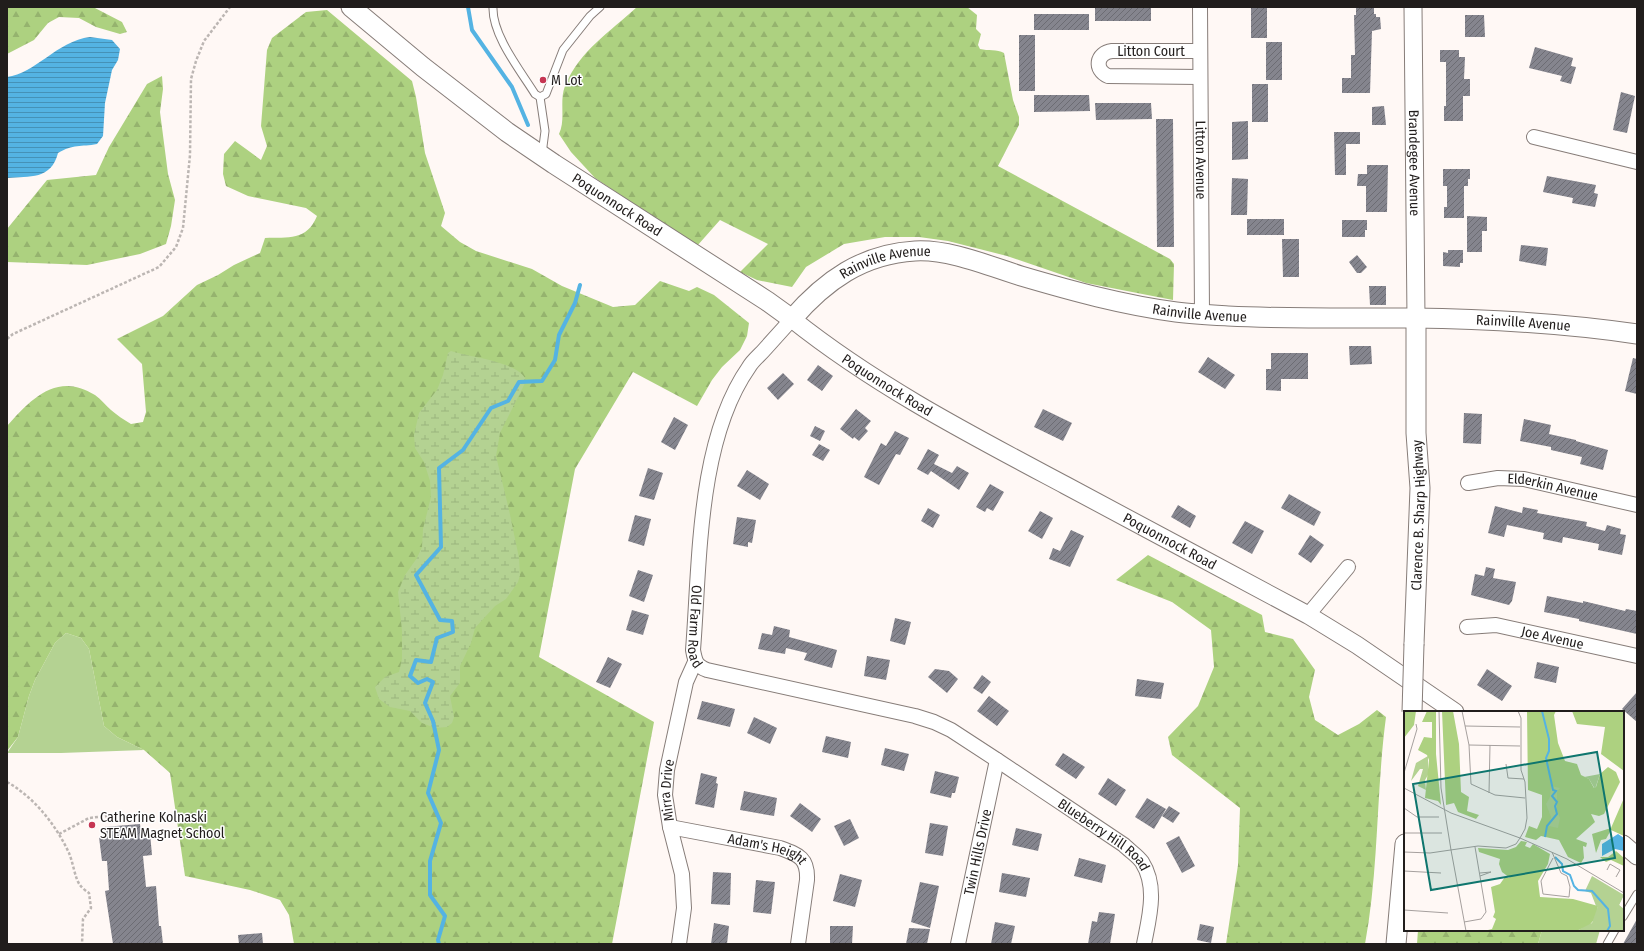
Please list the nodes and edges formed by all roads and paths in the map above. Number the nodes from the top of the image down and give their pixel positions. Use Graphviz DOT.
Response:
graph roads {
  1 [pos="230,7"];
  2 [pos="351,7"];
  3 [pos="493,7"];
  4 [pos="600,7"];
  5 [pos="1200,7"];
  6 [pos="1413,7"];
  7 [pos="1200,52"];
  8 [pos="1200,77"];
  9 [pos="540,96"];
  10 [pos="1534,137"];
  11 [pos="541,156"];
  12 [pos="1637,162"];
  13 [pos="1202,314"];
  14 [pos="1416,318"];
  15 [pos="792,319"];
  16 [pos="1637,334"];
  17 [pos="7,339"];
  18 [pos="1468,483"];
  19 [pos="1637,505"];
  20 [pos="1348,566"];
  21 [pos="1308,615"];
  22 [pos="1467,627"];
  23 [pos="1637,656"];
  24 [pos="695,662"];
  25 [pos="1412,711"];
  26 [pos="1454,711"];
  27 [pos="997,760"];
  28 [pos="7,782"];
  29 [pos="124,814"];
  30 [pos="670,827"];
  31 [pos="59,834"];
  32 [pos="1624,845"];
  33 [pos="1404,855"];
  34 [pos="1637,856"];
  35 [pos="1637,894"];
  36 [pos="1624,915"];
  37 [pos="1615,931"];
  38 [pos="82,944"];
  39 [pos="678,944"];
  40 [pos="798,944"];
  41 [pos="958,944"];
  42 [pos="1144,944"];
  43 [pos="1396,944"];
  44 [pos="1607,944"];
  1 -- 17 [label="path"];
  2 -- 11 [label="main road, Poquonnock Road"];
  3 -- 9 [label="lane"];
  4 -- 9 [label="lane"];
  5 -- 7 [label="street, Litton Avenue"];
  6 -- 14 [label="street, Brandegee Avenue"];
  7 -- 8 [label="street, Litton Avenue"];
  7 -- 8 [label="street, Litton Court"];
  8 -- 13 [label="street, Litton Avenue"];
  9 -- 11 [label="lane"];
  10 -- 12 [label="street"];
  11 -- 15 [label="main road, Poquonnock Road"];
  13 -- 14 [label="main road, Rainville Avenue"];
  13 -- 15 [label="main road, Rainville Avenue"];
  14 -- 16 [label="main road, Rainville Avenue"];
  14 -- 25 [label="main road, Clarence B. Sharp Highway, bridge"];
  15 -- 21 [label="street, Poquonnock Road"];
  15 -- 24 [label="street, Old Farm Road"];
  18 -- 19 [label="street, Elderkin Avenue"];
  20 -- 21 [label="street"];
  21 -- 26 [label="street, Poquonnock Road"];
  22 -- 23 [label="street, Joe Avenue"];
  24 -- 27 [label="street, Old Farm Road"];
  24 -- 30 [label="street, Mirra Drive"];
  27 -- 41 [label="street, Twin Hills Drive"];
  27 -- 42 [label="street, Blueberry Hill Road"];
  28 -- 31 [label="path"];
  29 -- 31 [label="path"];
  30 -- 39 [label="street, Mirra Drive"];
  30 -- 40 [label="street, Adam's Height"];
  31 -- 38 [label="path"];
  32 -- 34 [label="street"];
  33 -- 43 [label="main road"];
  35 -- 36 [label="lane"];
  37 -- 44 [label="lane"];
}
